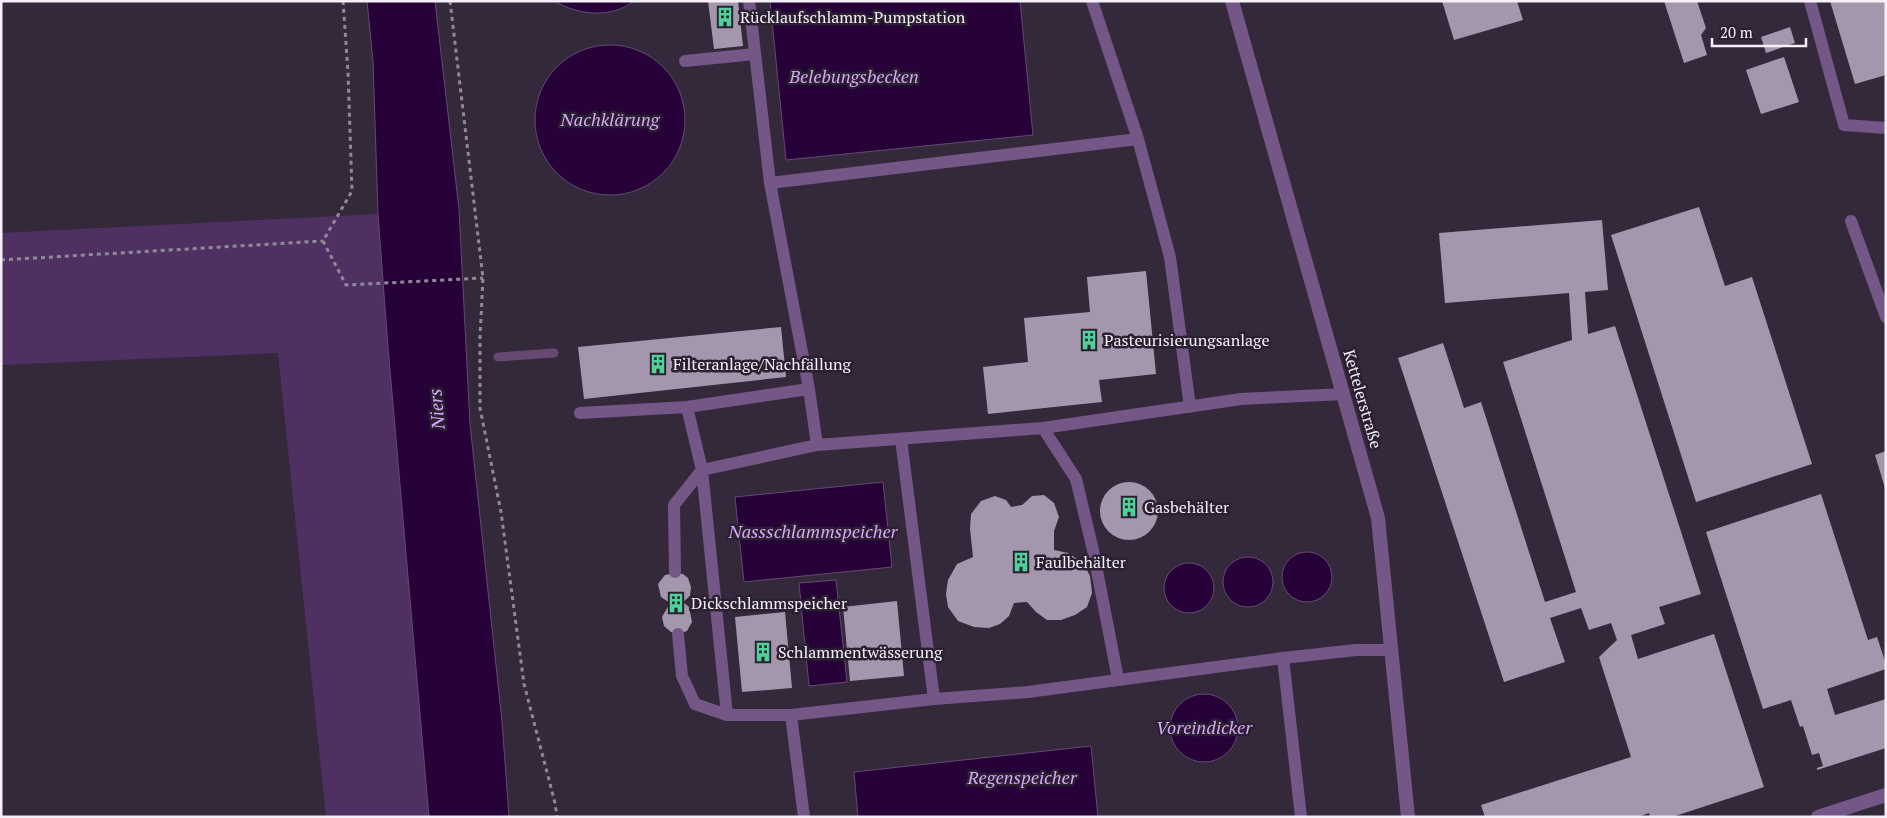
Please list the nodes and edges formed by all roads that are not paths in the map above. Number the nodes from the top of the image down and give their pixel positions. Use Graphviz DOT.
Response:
graph roads {
  1 [pos="749,1"];
  2 [pos="1092,1"];
  3 [pos="1232,1"];
  4 [pos="1810,1"];
  5 [pos="755,54"];
  6 [pos="684,61"];
  7 [pos="1886,128"];
  8 [pos="1138,139"];
  9 [pos="770,183"];
  10 [pos="1852,221"];
  11 [pos="1886,317"];
  12 [pos="809,389"];
  13 [pos="1344,394"];
  14 [pos="687,406"];
  15 [pos="1190,406"];
  16 [pos="580,413"];
  17 [pos="1043,428"];
  18 [pos="900,439"];
  19 [pos="817,445"];
  20 [pos="702,470"];
  21 [pos="675,572"];
  22 [pos="678,634"];
  23 [pos="1392,650"];
  24 [pos="1282,658"];
  25 [pos="1118,679"];
  26 [pos="934,699"];
  27 [pos="727,715"];
  28 [pos="791,715"];
  29 [pos="1886,795"];
  30 [pos="804,817"];
  31 [pos="1301,817"];
  32 [pos="1408,817"];
  33 [pos="1818,817"];
  1 -- 5 [label="lane"];
  2 -- 8 [label="lane"];
  3 -- 13 [label="street, Kettelerstraße"];
  4 -- 7 [label="lane"];
  5 -- 6 [label="lane"];
  5 -- 9 [label="lane"];
  8 -- 9 [label="lane"];
  8 -- 15 [label="lane"];
  9 -- 12 [label="lane"];
  10 -- 11 [label="lane"];
  12 -- 14 [label="lane"];
  12 -- 19 [label="lane"];
  13 -- 15 [label="lane"];
  13 -- 23 [label="street, Kettelerstraße"];
  14 -- 16 [label="lane"];
  14 -- 20 [label="lane"];
  15 -- 17 [label="lane"];
  17 -- 18 [label="lane"];
  17 -- 25 [label="lane"];
  18 -- 19 [label="lane"];
  18 -- 26 [label="lane"];
  19 -- 20 [label="lane"];
  20 -- 21 [label="lane"];
  20 -- 27 [label="lane"];
  22 -- 27 [label="lane"];
  23 -- 24 [label="lane"];
  23 -- 32 [label="street, Kettelerstraße"];
  24 -- 25 [label="lane"];
  24 -- 31 [label="lane"];
  25 -- 26 [label="lane"];
  26 -- 28 [label="lane"];
  27 -- 28 [label="lane"];
  28 -- 30 [label="lane"];
  29 -- 33 [label="street"];
}
